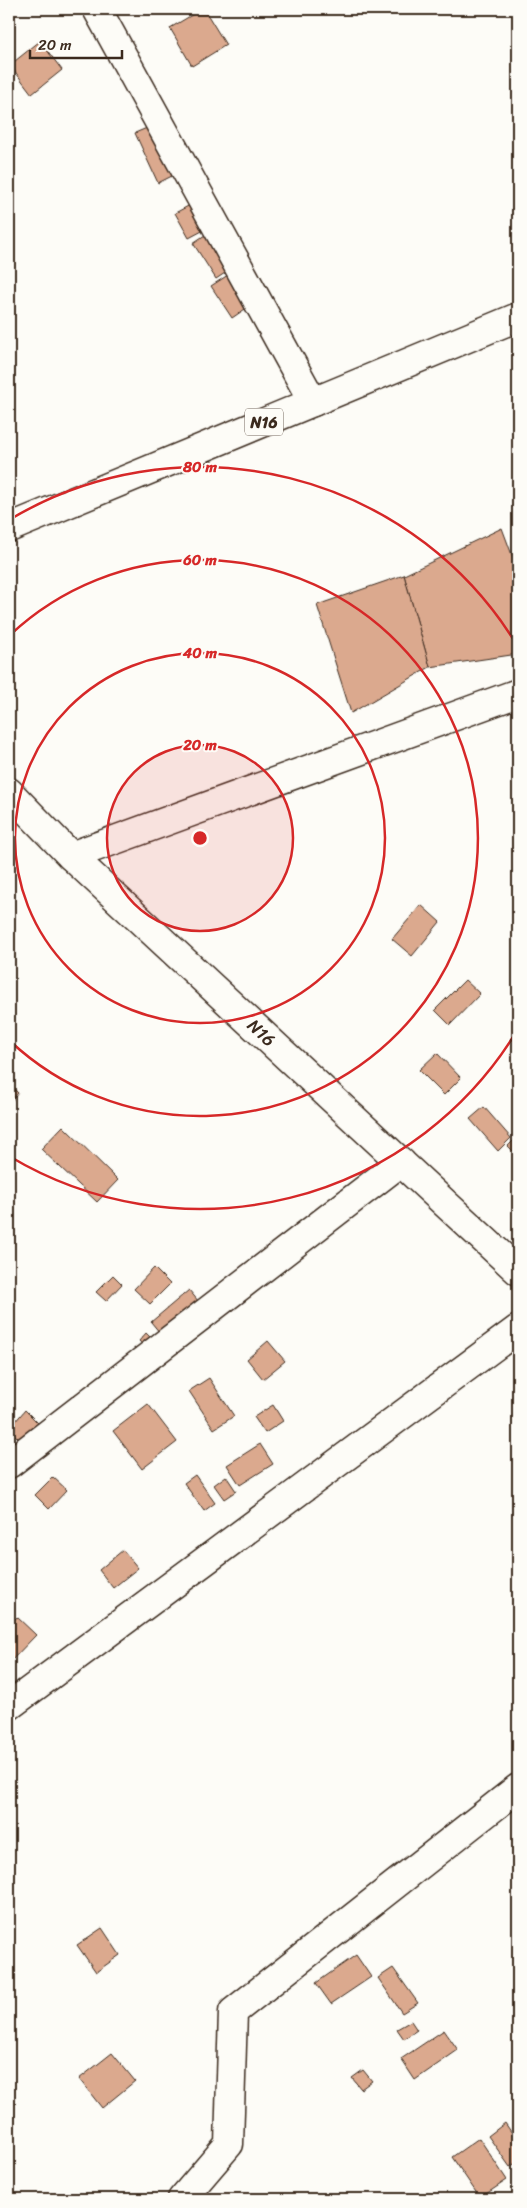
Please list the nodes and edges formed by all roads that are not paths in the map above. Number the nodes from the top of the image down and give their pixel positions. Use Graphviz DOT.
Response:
graph roads {
  1 [pos="97,9"];
  2 [pos="518,317"];
  3 [pos="313,402"];
  4 [pos="9,528"];
  5 [pos="518,693"];
  6 [pos="9,792"];
  7 [pos="70,856"];
  8 [pos="401,1162"];
  9 [pos="518,1271"];
  10 [pos="518,1329"];
  11 [pos="9,1464"];
  12 [pos="9,1706"];
  13 [pos="518,1788"];
  14 [pos="182,2199"];
  1 -- 3 [label="street"];
  2 -- 3 [label="street, N16"];
  3 -- 4 [label="street, N16"];
  5 -- 7 [label="street"];
  6 -- 7 [label="street, N16"];
  7 -- 8 [label="street, N16"];
  8 -- 9 [label="street, N16"];
  8 -- 11 [label="street"];
  10 -- 12 [label="street"];
  13 -- 14 [label="street"];
}
